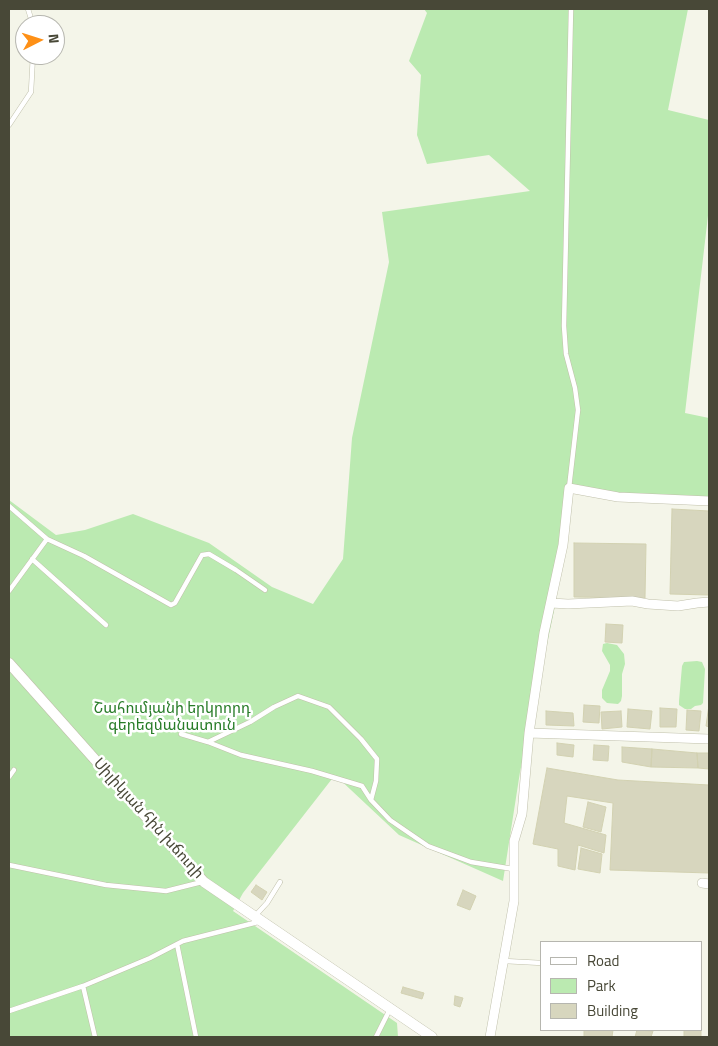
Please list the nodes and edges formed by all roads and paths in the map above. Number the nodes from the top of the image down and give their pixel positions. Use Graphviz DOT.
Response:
graph roads {
  1 [pos="571,9"];
  2 [pos="32,65"];
  3 [pos="9,125"];
  4 [pos="569,488"];
  5 [pos="709,501"];
  6 [pos="9,506"];
  7 [pos="47,539"];
  8 [pos="32,559"];
  9 [pos="265,590"];
  10 [pos="9,591"];
  11 [pos="709,602"];
  12 [pos="551,603"];
  13 [pos="106,625"];
  14 [pos="9,663"];
  15 [pos="529,733"];
  16 [pos="181,734"];
  17 [pos="709,739"];
  18 [pos="208,742"];
  19 [pos="14,770"];
  20 [pos="9,777"];
  21 [pos="371,800"];
  22 [pos="9,865"];
  23 [pos="513,869"];
  24 [pos="204,882"];
  25 [pos="280,882"];
  26 [pos="259,919"];
  27 [pos="177,944"];
  28 [pos="504,961"];
  29 [pos="540,963"];
  30 [pos="83,986"];
  31 [pos="390,1008"];
  32 [pos="9,1011"];
  33 [pos="95,1037"];
  34 [pos="196,1037"];
  35 [pos="376,1037"];
  36 [pos="432,1037"];
  37 [pos="490,1037"];
  1 -- 4 [label="lane"];
  2 -- 3 [label="lane"];
  4 -- 5 [label="street"];
  4 -- 12 [label="street"];
  6 -- 7 [label="lane"];
  7 -- 8 [label="lane"];
  7 -- 9 [label="lane"];
  8 -- 10 [label="lane"];
  8 -- 13 [label="lane"];
  11 -- 12 [label="street"];
  12 -- 15 [label="street"];
  14 -- 24 [label="street, Սիլիկյան հին խճուղի"];
  15 -- 17 [label="street"];
  15 -- 23 [label="street"];
  16 -- 18 [label="lane"];
  18 -- 21 [label="lane"];
  18 -- 21 [label="lane"];
  19 -- 20 [label="lane"];
  21 -- 23 [label="lane"];
  22 -- 24 [label="lane"];
  23 -- 28 [label="street"];
  24 -- 26 [label="street, Սիլիկյան հին խճուղի"];
  25 -- 26 [label="lane"];
  26 -- 27 [label="lane"];
  26 -- 31 [label="street, Սիլիկյան հին խճուղի"];
  27 -- 30 [label="lane"];
  27 -- 34 [label="lane"];
  28 -- 29 [label="lane"];
  28 -- 37 [label="street"];
  30 -- 32 [label="lane"];
  30 -- 33 [label="lane"];
  31 -- 35 [label="lane"];
  31 -- 36 [label="street, Սիլիկյան հին խճուղի"];
}
